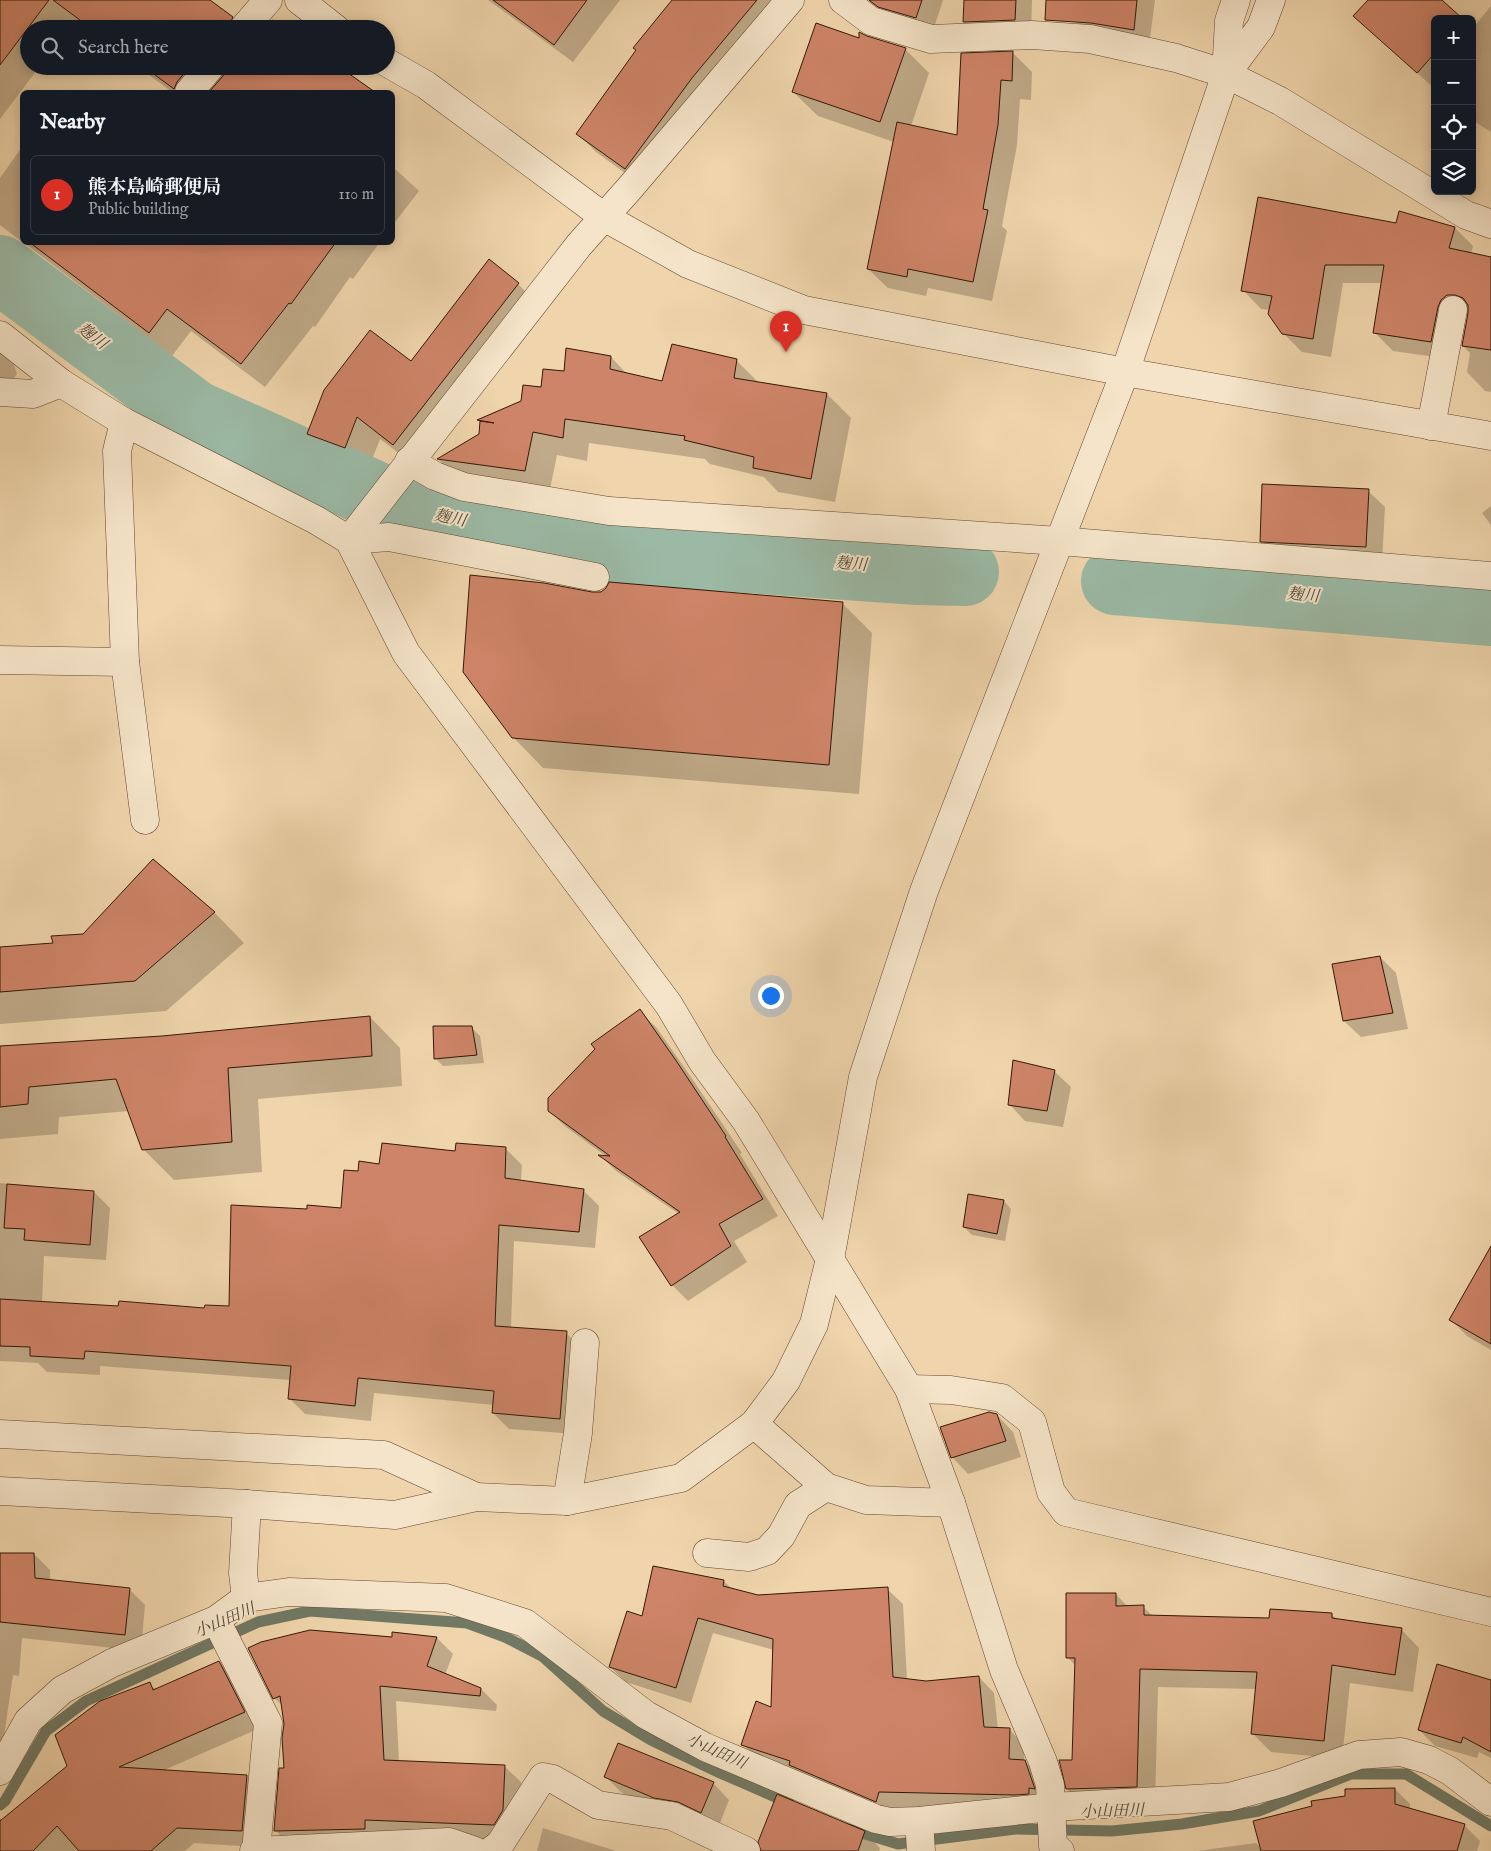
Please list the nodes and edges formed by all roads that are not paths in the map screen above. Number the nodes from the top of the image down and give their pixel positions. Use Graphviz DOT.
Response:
graph roads {
  1 [pos="268,0"];
  2 [pos="299,0"];
  3 [pos="790,0"];
  4 [pos="843,0"];
  5 [pos="1236,0"];
  6 [pos="1271,0"];
  7 [pos="251,20"];
  8 [pos="325,20"];
  9 [pos="395,67"];
  10 [pos="1226,74"];
  11 [pos="203,75"];
  12 [pos="191,90"];
  13 [pos="604,217"];
  14 [pos="1491,224"];
  15 [pos="1453,310"];
  16 [pos="0,335"];
  17 [pos="1125,372"];
  18 [pos="61,383"];
  19 [pos="0,392"];
  20 [pos="124,422"];
  21 [pos="1431,426"];
  22 [pos="1491,436"];
  23 [pos="403,468"];
  24 [pos="356,530"];
  25 [pos="1059,541"];
  26 [pos="1491,576"];
  27 [pos="595,577"];
  28 [pos="0,660"];
  29 [pos="125,662"];
  30 [pos="145,820"];
  31 [pos="830,1259"];
  32 [pos="585,1343"];
  33 [pos="909,1389"];
  34 [pos="754,1424"];
  35 [pos="0,1434"];
  36 [pos="826,1487"];
  37 [pos="0,1491"];
  38 [pos="476,1497"];
  39 [pos="566,1502"];
  40 [pos="951,1503"];
  41 [pos="247,1504"];
  42 [pos="707,1553"];
  43 [pos="246,1598"];
  44 [pos="1491,1612"];
  45 [pos="222,1631"];
  46 [pos="0,1771"];
  47 [pos="1491,1802"];
  48 [pos="1052,1811"];
  49 [pos="920,1835"];
  50 [pos="1057,1849"];
  51 [pos="256,1851"];
  52 [pos="475,1851"];
  53 [pos="492,1851"];
  54 [pos="746,1851"];
  1 -- 7 [label="street"];
  2 -- 8 [label="street"];
  3 -- 13 [label="street"];
  4 -- 10 [label="street"];
  5 -- 10 [label="street"];
  6 -- 10 [label="street"];
  9 -- 13 [label="street"];
  10 -- 14 [label="street"];
  10 -- 17 [label="street"];
  11 -- 12 [label="street"];
  13 -- 17 [label="street"];
  13 -- 23 [label="street"];
  15 -- 21 [label="street"];
  16 -- 18 [label="street"];
  17 -- 21 [label="street"];
  17 -- 25 [label="street"];
  18 -- 19 [label="street"];
  18 -- 20 [label="street"];
  20 -- 24 [label="street"];
  20 -- 29 [label="street"];
  21 -- 22 [label="street"];
  23 -- 24 [label="street"];
  23 -- 25 [label="street"];
  24 -- 27 [label="street"];
  24 -- 31 [label="street"];
  25 -- 26 [label="street"];
  25 -- 31 [label="street"];
  28 -- 29 [label="street"];
  29 -- 30 [label="street"];
  31 -- 33 [label="street"];
  31 -- 34 [label="street"];
  32 -- 39 [label="street"];
  33 -- 40 [label="street"];
  33 -- 44 [label="street"];
  34 -- 36 [label="street"];
  34 -- 39 [label="street"];
  35 -- 38 [label="street"];
  36 -- 40 [label="street"];
  36 -- 42 [label="street"];
  37 -- 41 [label="street"];
  38 -- 39 [label="street"];
  38 -- 41 [label="street"];
  40 -- 48 [label="street"];
  41 -- 43 [label="street"];
  43 -- 45 [label="street"];
  43 -- 49 [label="street"];
  45 -- 46 [label="street"];
  45 -- 51 [label="street"];
  47 -- 48 [label="street"];
  48 -- 49 [label="street"];
  48 -- 50 [label="street"];
  51 -- 52 [label="street"];
  53 -- 54 [label="street"];
}
